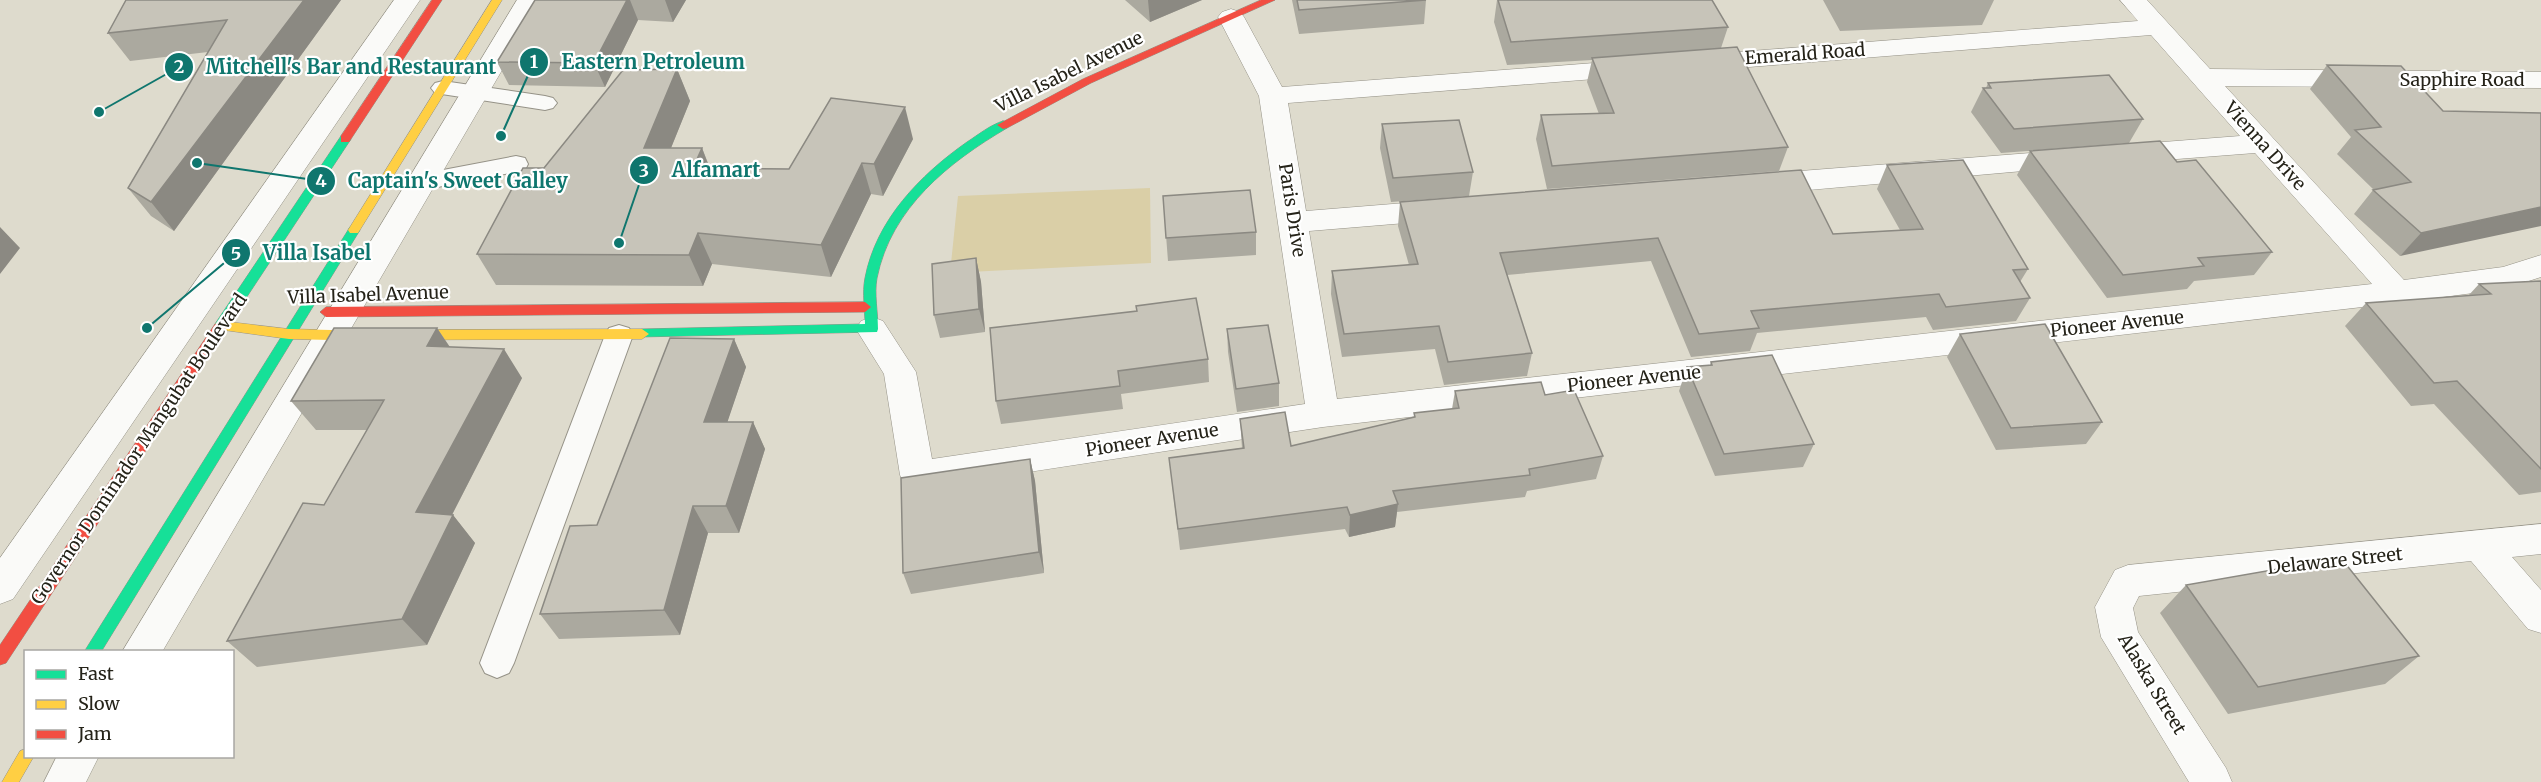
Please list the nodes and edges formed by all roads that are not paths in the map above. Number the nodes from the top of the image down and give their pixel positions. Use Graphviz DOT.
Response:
graph roads {
  1 [pos="407,0"];
  2 [pos="437,0"];
  3 [pos="497,0"];
  4 [pos="530,0"];
  5 [pos="1270,0"];
  6 [pos="2133,0"];
  7 [pos="1231,17"];
  8 [pos="2158,27"];
  9 [pos="2203,77"];
  10 [pos="2541,80"];
  11 [pos="443,87"];
  12 [pos="477,91"];
  13 [pos="1273,96"];
  14 [pos="545,103"];
  15 [pos="2262,143"];
  16 [pos="516,164"];
  17 [pos="422,182"];
  18 [pos="1737,186"];
  19 [pos="1474,208"];
  20 [pos="1294,222"];
  21 [pos="2541,266"];
  22 [pos="2397,292"];
  23 [pos="303,312"];
  24 [pos="870,318"];
  25 [pos="338,323"];
  26 [pos="221,326"];
  27 [pos="289,334"];
  28 [pos="619,335"];
  29 [pos="1323,414"];
  30 [pos="2541,539"];
  31 [pos="2480,546"];
  32 [pos="2128,581"];
  33 [pos="0,588"];
  34 [pos="2541,617"];
  35 [pos="93,650"];
  36 [pos="142,650"];
  37 [pos="0,658"];
  38 [pos="497,663"];
  39 [pos="25,758"];
  40 [pos="78,758"];
  41 [pos="10,782"];
  42 [pos="64,782"];
  43 [pos="2212,782"];
  1 -- 33 [label="street, Governor Dominador Mangubat Boulevard"];
  2 -- 26 [label="street, Governor Dominador Mangubat Boulevard"];
  3 -- 11 [label="street"];
  4 -- 12 [label="street"];
  5 -- 7 [label="street, Villa Isabel Avenue"];
  6 -- 8 [label="street, Vienna Drive"];
  7 -- 13 [label="street, Paris Drive"];
  7 -- 24 [label="street, Villa Isabel Avenue"];
  8 -- 9 [label="street, Vienna Drive"];
  8 -- 13 [label="street, Emerald Road"];
  9 -- 10 [label="street, Sapphire Road"];
  9 -- 15 [label="street, Vienna Drive"];
  11 -- 12 [label="lane"];
  11 -- 23 [label="street"];
  12 -- 14 [label="lane"];
  12 -- 17 [label="street"];
  13 -- 20 [label="street, Paris Drive"];
  15 -- 18 [label="street"];
  15 -- 22 [label="street, Vienna Drive"];
  16 -- 17 [label="lane"];
  17 -- 25 [label="street"];
  19 -- 20 [label="street"];
  20 -- 29 [label="street, Paris Drive"];
  21 -- 22 [label="street, Pioneer Avenue"];
  22 -- 29 [label="street, Pioneer Avenue"];
  23 -- 25 [label="street, Villa Isabel Avenue"];
  23 -- 26 [label="street, Villa Isabel Avenue"];
  23 -- 27 [label="street"];
  24 -- 25 [label="street, Villa Isabel Avenue"];
  24 -- 28 [label="street, Villa Isabel Avenue"];
  24 -- 29 [label="street, Pioneer Avenue"];
  25 -- 27 [label="street, Villa Isabel Avenue"];
  25 -- 28 [label="street, Villa Isabel Avenue"];
  25 -- 36 [label="street"];
  26 -- 27 [label="street, Villa Isabel Avenue"];
  26 -- 37 [label="street, Governor Dominador Mangubat Boulevard"];
  27 -- 35 [label="street"];
  28 -- 38 [label="lane"];
  30 -- 31 [label="street, Delaware Street"];
  31 -- 32 [label="street, Delaware Street"];
  31 -- 34 [label="street"];
  32 -- 43 [label="street, Alaska Street"];
  39 -- 41 [label="street"];
  40 -- 42 [label="street"];
}
